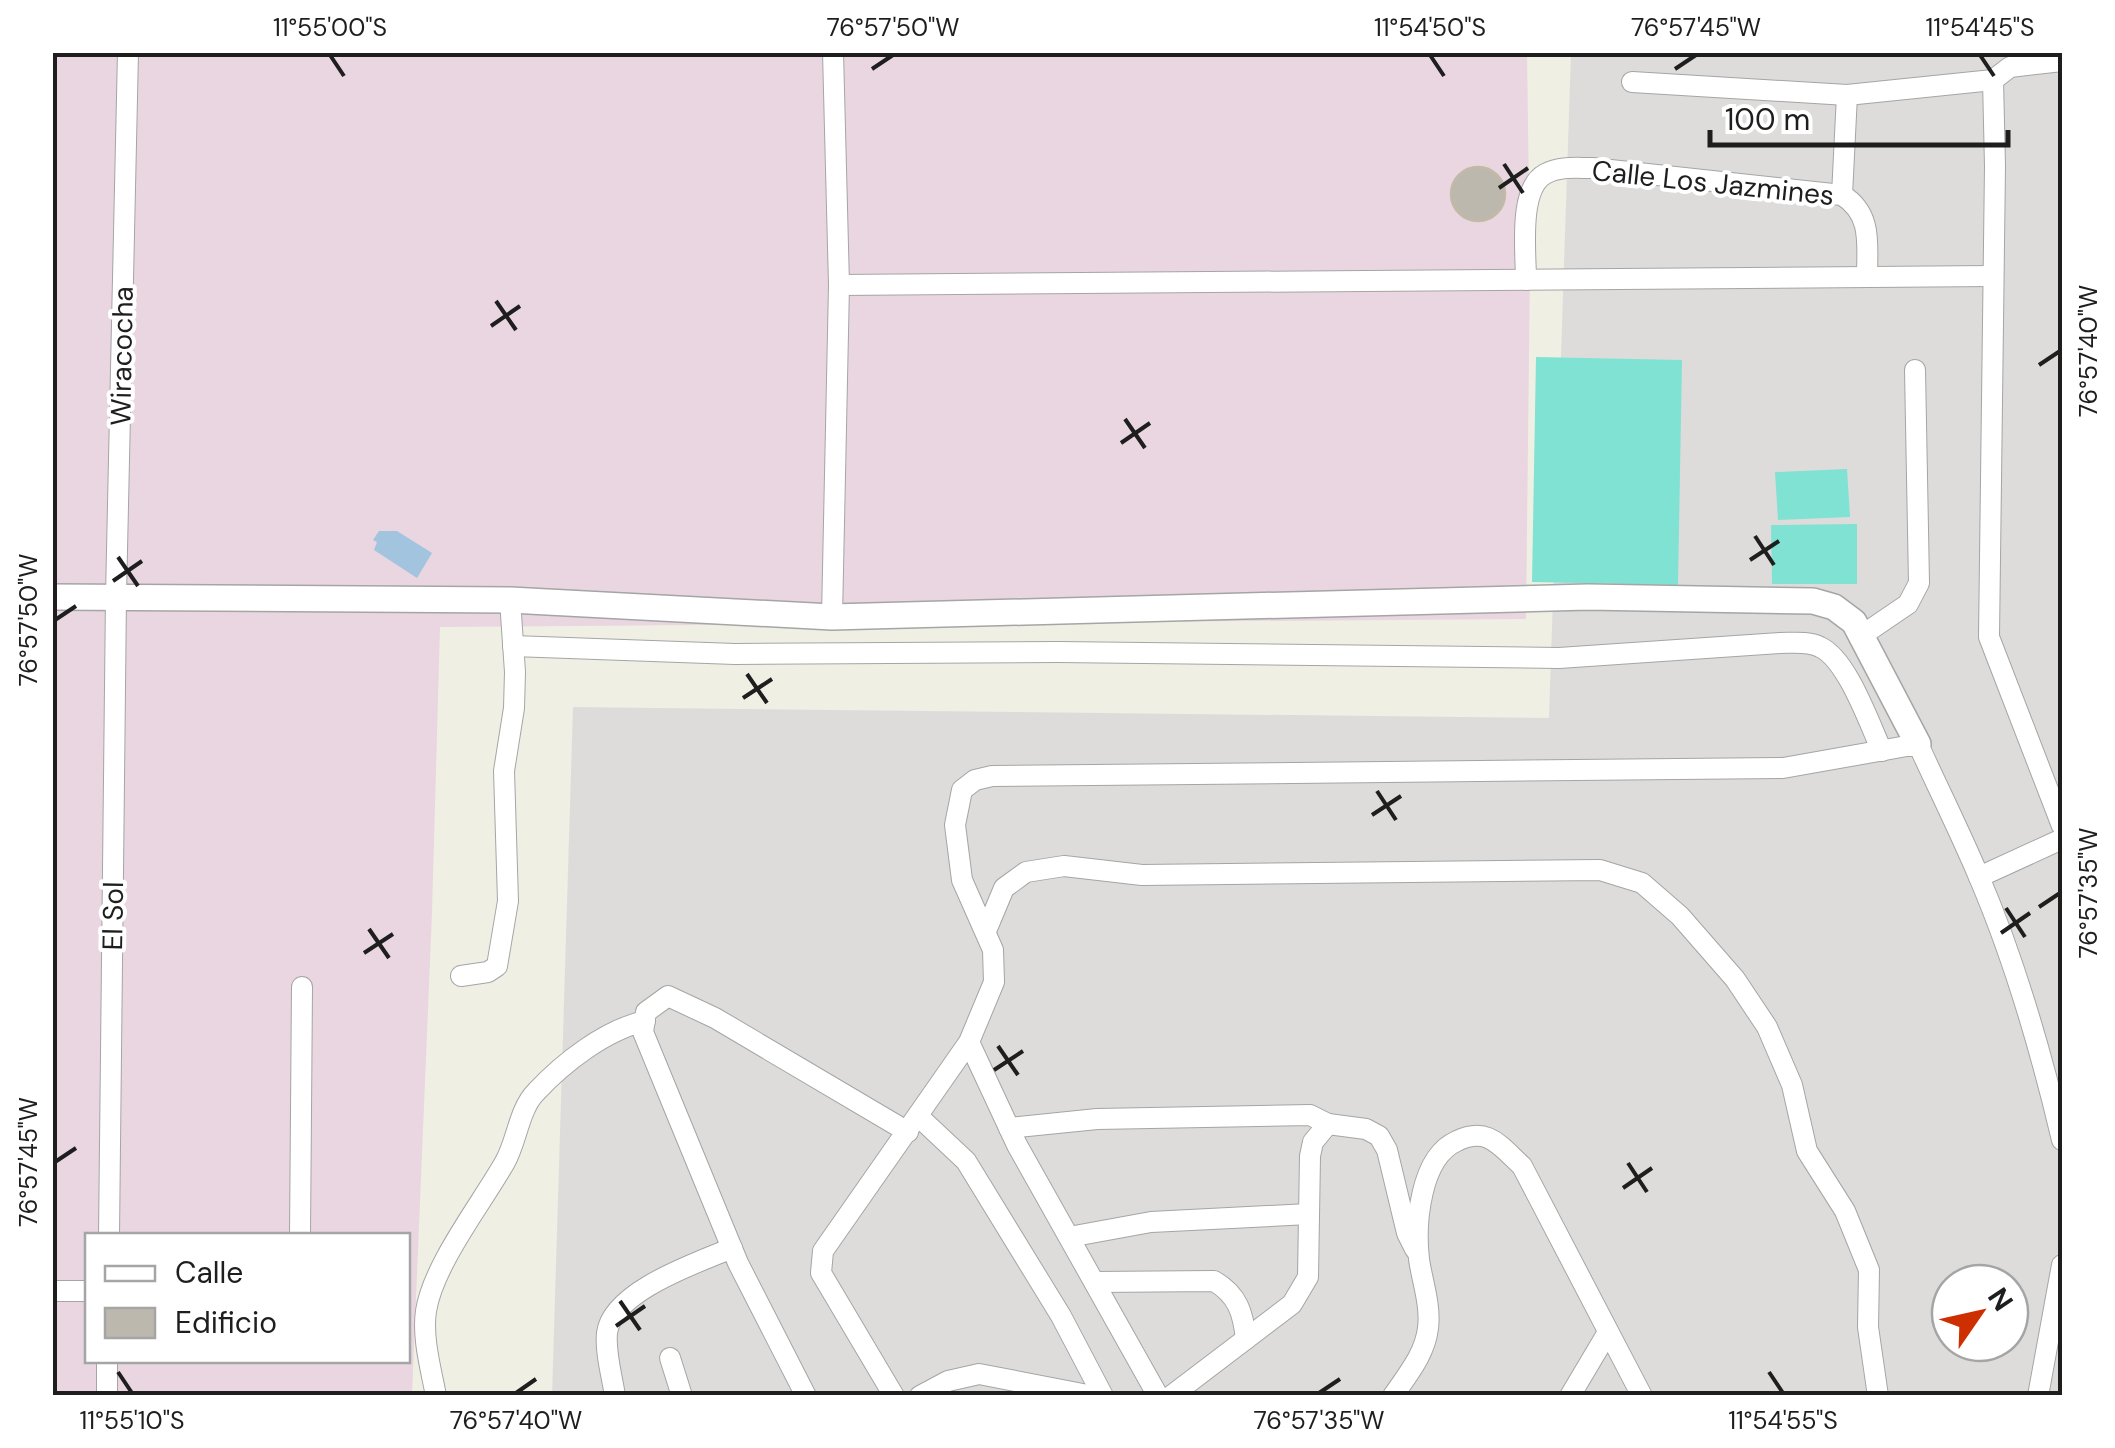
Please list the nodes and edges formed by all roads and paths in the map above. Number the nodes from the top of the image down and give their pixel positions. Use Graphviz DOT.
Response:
graph roads {
  1 [pos="128,52"];
  2 [pos="833,52"];
  3 [pos="2062,60"];
  4 [pos="1993,80"];
  5 [pos="1632,82"];
  6 [pos="1847,95"];
  7 [pos="1842,195"];
  8 [pos="1993,276"];
  9 [pos="1867,277"];
  10 [pos="1526,280"];
  11 [pos="839,285"];
  12 [pos="1915,370"];
  13 [pos="116,596"];
  14 [pos="52,597"];
  15 [pos="510,600"];
  16 [pos="832,617"];
  17 [pos="1861,636"];
  18 [pos="513,646"];
  19 [pos="1918,744"];
  20 [pos="1882,750"];
  21 [pos="2062,826"];
  22 [pos="2062,839"];
  23 [pos="1980,877"];
  24 [pos="986,931"];
  25 [pos="461,976"];
  26 [pos="302,987"];
  27 [pos="644,1021"];
  28 [pos="969,1042"];
  29 [pos="913,1124"];
  30 [pos="1328,1124"];
  31 [pos="1009,1128"];
  32 [pos="2062,1140"];
  33 [pos="1308,1214"];
  34 [pos="109,1233"];
  35 [pos="300,1233"];
  36 [pos="1070,1237"];
  37 [pos="732,1248"];
  38 [pos="1419,1256"];
  39 [pos="2062,1265"];
  40 [pos="1096,1282"];
  41 [pos="52,1291"];
  42 [pos="85,1291"];
  43 [pos="1608,1332"];
  44 [pos="1246,1339"];
  45 [pos="670,1358"];
  46 [pos="108,1363"];
  47 [pos="952,1388"];
  48 [pos="107,1396"];
  49 [pos="436,1396"];
  50 [pos="615,1396"];
  51 [pos="682,1396"];
  52 [pos="806,1396"];
  53 [pos="894,1396"];
  54 [pos="920,1396"];
  55 [pos="1093,1396"];
  56 [pos="1103,1396"];
  57 [pos="1158,1396"];
  58 [pos="1171,1396"];
  59 [pos="1393,1396"];
  60 [pos="1570,1396"];
  61 [pos="1642,1396"];
  62 [pos="1878,1396"];
  63 [pos="2038,1396"];
  1 -- 13 [label="street, Wiracocha"];
  2 -- 11 [label="street"];
  3 -- 4 [label="street"];
  4 -- 6 [label="street"];
  4 -- 8 [label="street"];
  5 -- 6 [label="street"];
  6 -- 7 [label="street"];
  7 -- 9 [label="street, Calle Los Jazmines"];
  7 -- 10 [label="street, Calle Los Jazmines"];
  8 -- 9 [label="street"];
  8 -- 21 [label="street"];
  9 -- 10 [label="street"];
  10 -- 11 [label="street"];
  11 -- 16 [label="street"];
  12 -- 17 [label="street"];
  13 -- 14 [label="street"];
  13 -- 15 [label="street"];
  13 -- 34 [label="street, El Sol"];
  15 -- 16 [label="street"];
  15 -- 18 [label="street"];
  16 -- 17 [label="street"];
  17 -- 19 [label="street"];
  18 -- 20 [label="street"];
  18 -- 25 [label="street"];
  19 -- 20 [label="street"];
  19 -- 23 [label="street"];
  20 -- 24 [label="street"];
  22 -- 23 [label="street"];
  23 -- 32 [label="street"];
  24 -- 28 [label="street"];
  24 -- 62 [label="street"];
  26 -- 35 [label="street"];
  27 -- 29 [label="street"];
  27 -- 37 [label="street"];
  27 -- 49 [label="street"];
  28 -- 29 [label="street"];
  28 -- 31 [label="street"];
  29 -- 53 [label="street"];
  29 -- 56 [label="street"];
  30 -- 31 [label="street"];
  30 -- 33 [label="street"];
  30 -- 38 [label="street"];
  31 -- 36 [label="street"];
  33 -- 36 [label="street"];
  33 -- 44 [label="street"];
  36 -- 40 [label="street"];
  37 -- 50 [label="street"];
  37 -- 52 [label="street"];
  38 -- 43 [label="street"];
  38 -- 59 [label="street"];
  39 -- 63 [label="street"];
  40 -- 44 [label="street"];
  40 -- 57 [label="street"];
  41 -- 42 [label="street"];
  43 -- 60 [label="street"];
  43 -- 61 [label="street"];
  44 -- 58 [label="street"];
  45 -- 51 [label="street"];
  46 -- 48 [label="street"];
  47 -- 54 [label="street"];
  47 -- 55 [label="street"];
}
